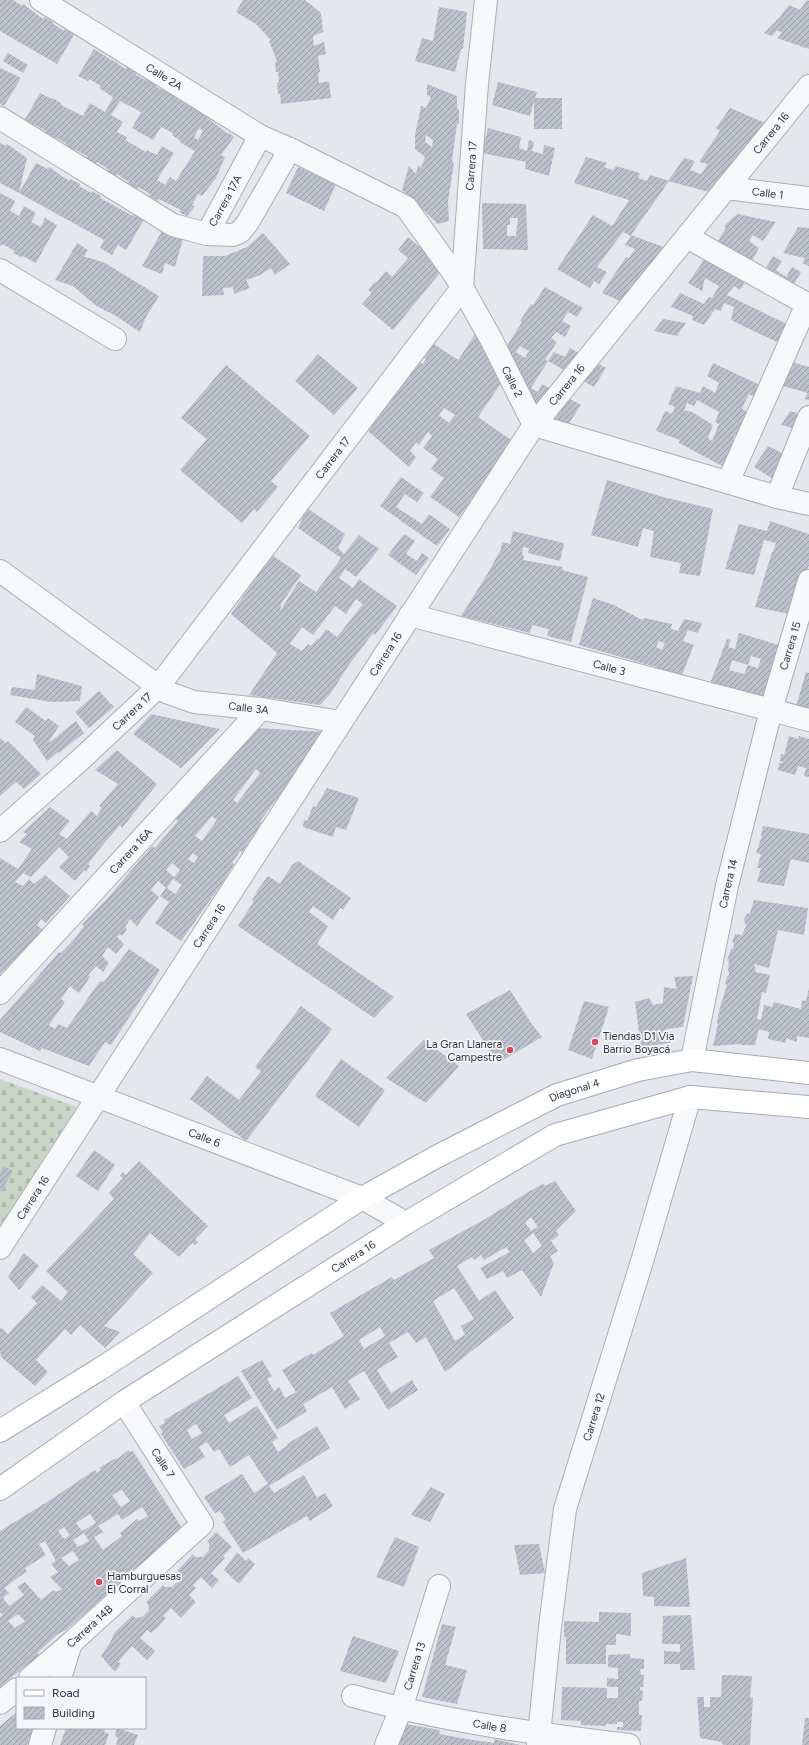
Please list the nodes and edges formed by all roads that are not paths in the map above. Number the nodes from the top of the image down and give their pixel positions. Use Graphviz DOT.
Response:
graph roads {
  1 [pos="41,0"];
  2 [pos="486,0"];
  3 [pos="809,86"];
  4 [pos="0,118"];
  5 [pos="260,136"];
  6 [pos="290,149"];
  7 [pos="726,188"];
  8 [pos="809,198"];
  9 [pos="207,234"];
  10 [pos="687,237"];
  11 [pos="0,270"];
  12 [pos="462,288"];
  13 [pos="115,339"];
  14 [pos="809,417"];
  15 [pos="534,425"];
  16 [pos="728,482"];
  17 [pos="777,497"];
  18 [pos="809,504"];
  19 [pos="0,570"];
  20 [pos="809,581"];
  21 [pos="410,615"];
  22 [pos="158,687"];
  23 [pos="261,709"];
  24 [pos="771,710"];
  25 [pos="809,720"];
  26 [pos="341,722"];
  27 [pos="0,831"];
  28 [pos="0,993"];
  29 [pos="0,1059"];
  30 [pos="692,1060"];
  31 [pos="809,1073"];
  32 [pos="97,1096"];
  33 [pos="690,1097"];
  34 [pos="809,1107"];
  35 [pos="362,1198"];
  36 [pos="406,1223"];
  37 [pos="0,1248"];
  38 [pos="124,1402"];
  39 [pos="0,1431"];
  40 [pos="0,1489"];
  41 [pos="202,1524"];
  42 [pos="439,1586"];
  43 [pos="71,1643"];
  44 [pos="31,1677"];
  45 [pos="60,1677"];
  46 [pos="16,1690"];
  47 [pos="353,1696"];
  48 [pos="0,1703"];
  49 [pos="401,1709"];
  50 [pos="45,1729"];
  51 [pos="539,1740"];
  52 [pos="40,1745"];
  53 [pos="386,1745"];
  54 [pos="630,1745"];
  1 -- 5 [label="street, Calle 2A"];
  2 -- 12 [label="street, Carrera 17"];
  3 -- 7 [label="street, Carrera 16"];
  4 -- 9 [label="street"];
  5 -- 6 [label="street, Calle 2A"];
  5 -- 9 [label="street, Carrera 17A"];
  6 -- 9 [label="street, Carrera 17A"];
  6 -- 12 [label="street, Calle 2"];
  7 -- 8 [label="street, Calle 1"];
  7 -- 10 [label="street, Carrera 16"];
  10 -- 15 [label="street, Carrera 16"];
  10 -- 16 [label="street"];
  11 -- 13 [label="street"];
  12 -- 15 [label="street, Calle 2"];
  12 -- 22 [label="street, Carrera 17"];
  14 -- 17 [label="street"];
  15 -- 16 [label="street"];
  15 -- 21 [label="street, Carrera 16"];
  16 -- 17 [label="street"];
  17 -- 18 [label="street"];
  19 -- 22 [label="street, Calle 3A"];
  20 -- 24 [label="street, Carrera 15"];
  21 -- 24 [label="street, Calle 3"];
  21 -- 26 [label="street, Carrera 16"];
  22 -- 23 [label="street, Calle 3A"];
  22 -- 27 [label="street, Carrera 17"];
  23 -- 26 [label="street, Calle 3A"];
  23 -- 28 [label="street, Carrera 16A"];
  24 -- 25 [label="street, Calle 3"];
  24 -- 30 [label="street, Carrera 14"];
  26 -- 32 [label="street, Carrera 16"];
  29 -- 32 [label="street, Calle 6"];
  30 -- 31 [label="main road, Diagonal 4"];
  30 -- 35 [label="main road, Diagonal 4"];
  32 -- 35 [label="street, Calle 6"];
  32 -- 37 [label="street, Carrera 16"];
  33 -- 34 [label="main road"];
  33 -- 36 [label="main road"];
  33 -- 51 [label="street, Carrera 12"];
  35 -- 36 [label="street, Calle 6"];
  35 -- 39 [label="main road"];
  36 -- 38 [label="main road, Carrera 16"];
  38 -- 40 [label="main road, Carrera 16"];
  38 -- 41 [label="street, Calle 7"];
  41 -- 43 [label="street, Carrera 14B"];
  42 -- 49 [label="street, Carrera 13"];
  43 -- 44 [label="street, Carrera 14B"];
  43 -- 45 [label="street"];
  46 -- 48 [label="street"];
  47 -- 49 [label="street, Calle 8"];
  49 -- 51 [label="street, Calle 8"];
  49 -- 53 [label="street, Carrera 13"];
  50 -- 52 [label="street"];
  51 -- 54 [label="street, Calle 8"];
}
